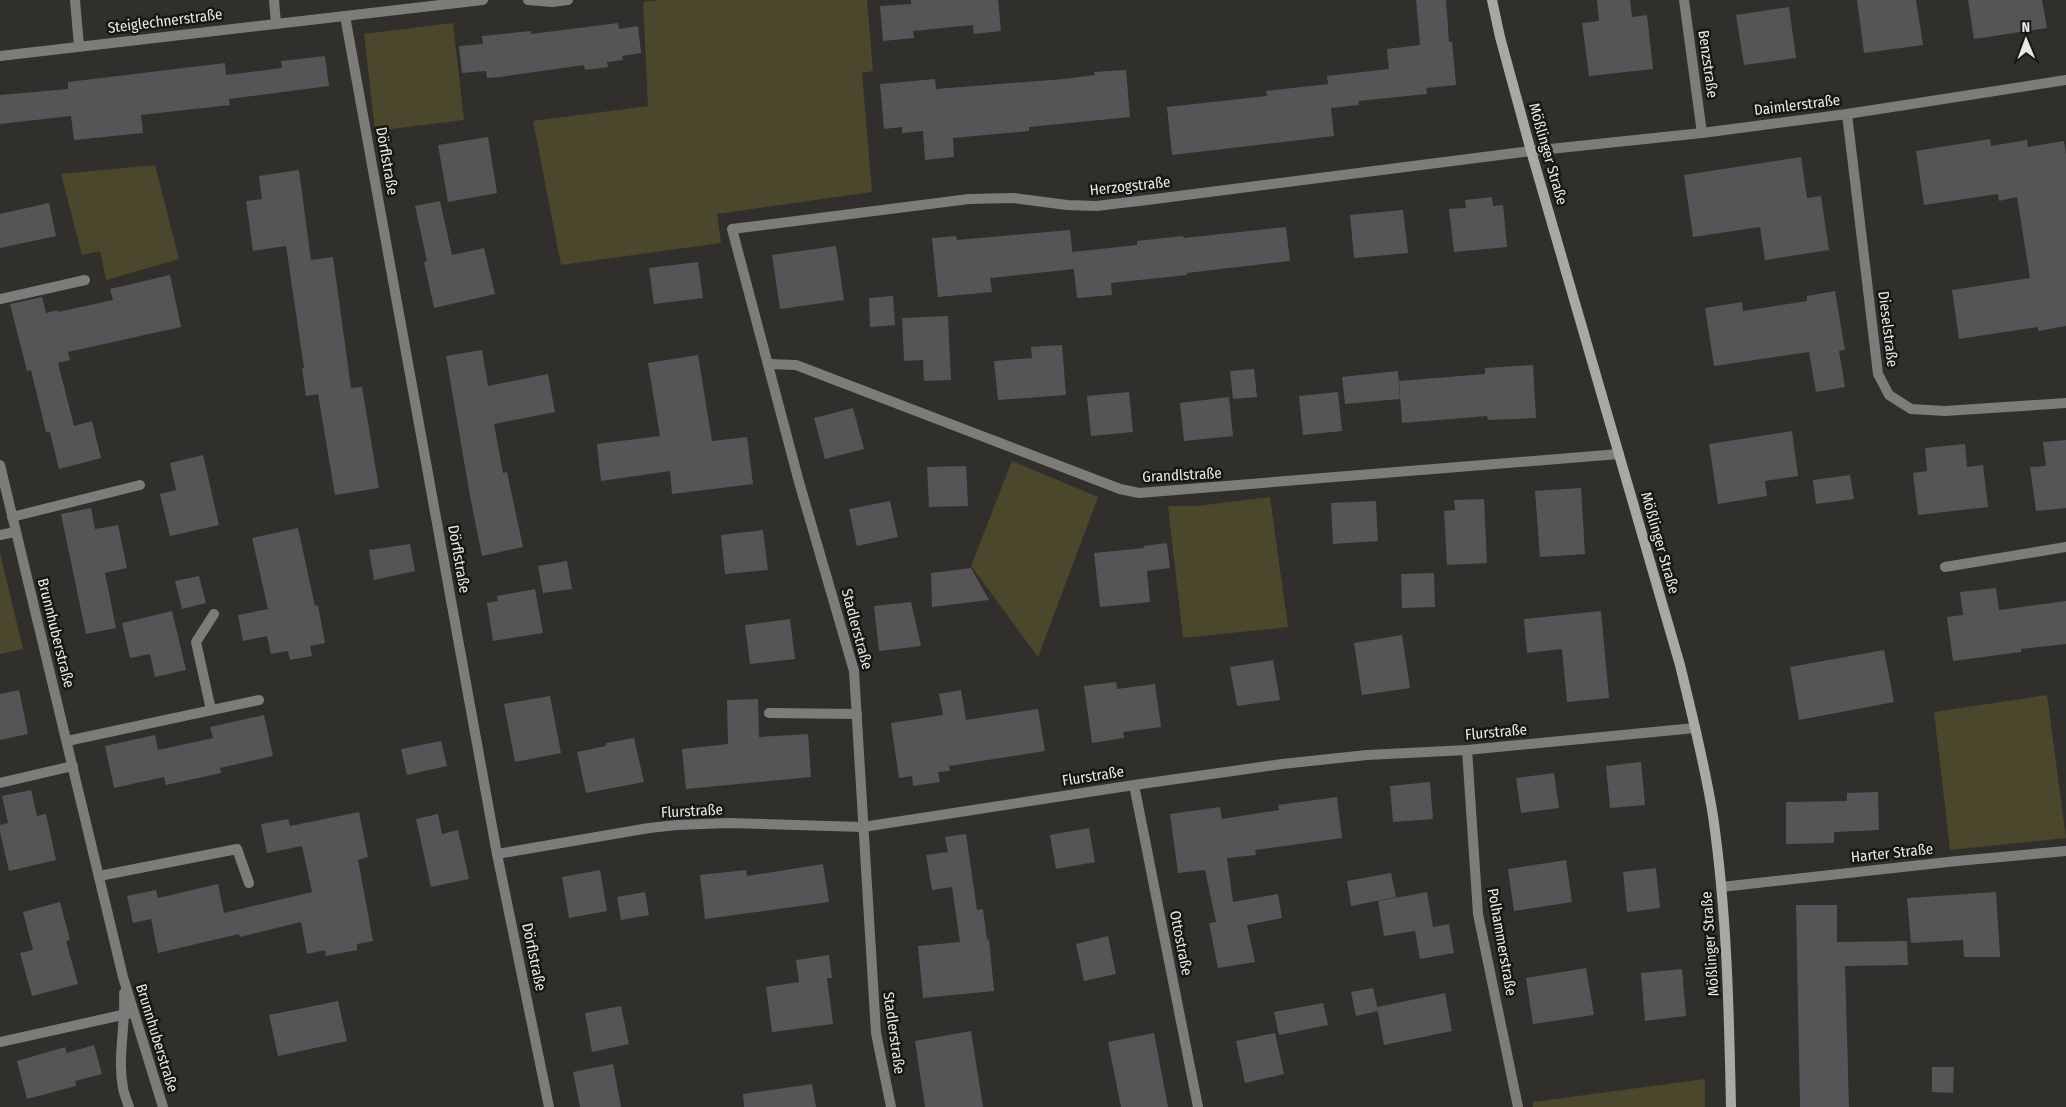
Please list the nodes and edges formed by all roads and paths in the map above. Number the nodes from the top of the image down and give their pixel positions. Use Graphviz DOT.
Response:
graph roads {
  1 [pos="75,0"];
  2 [pos="274,0"];
  3 [pos="483,0"];
  4 [pos="528,0"];
  5 [pos="568,0"];
  6 [pos="1492,0"];
  7 [pos="1684,0"];
  8 [pos="345,16"];
  9 [pos="276,24"];
  10 [pos="79,46"];
  11 [pos="0,56"];
  12 [pos="2066,80"];
  13 [pos="1847,114"];
  14 [pos="1702,133"];
  15 [pos="1531,150"];
  16 [pos="732,229"];
  17 [pos="84,280"];
  18 [pos="0,299"];
  19 [pos="768,364"];
  20 [pos="2066,404"];
  21 [pos="1619,454"];
  22 [pos="0,465"];
  23 [pos="140,485"];
  24 [pos="12,517"];
  25 [pos="15,532"];
  26 [pos="0,535"];
  27 [pos="2066,548"];
  28 [pos="1945,566"];
  29 [pos="214,614"];
  30 [pos="259,700"];
  31 [pos="210,710"];
  32 [pos="769,713"];
  33 [pos="857,714"];
  34 [pos="1695,728"];
  35 [pos="67,741"];
  36 [pos="1467,750"];
  37 [pos="73,766"];
  38 [pos="0,783"];
  39 [pos="1134,785"];
  40 [pos="863,827"];
  41 [pos="2066,851"];
  42 [pos="497,854"];
  43 [pos="99,876"];
  44 [pos="249,883"];
  45 [pos="1722,887"];
  46 [pos="129,1014"];
  47 [pos="0,1042"];
  48 [pos="129,1107"];
  49 [pos="163,1107"];
  50 [pos="550,1107"];
  51 [pos="891,1107"];
  52 [pos="1198,1107"];
  53 [pos="1518,1107"];
  54 [pos="1731,1107"];
  1 -- 10 [label="street"];
  2 -- 9 [label="street"];
  3 -- 8 [label="street, Steiglechnerstraße"];
  4 -- 5 [label="street"];
  6 -- 15 [label="street, Mößlinger Straße"];
  7 -- 14 [label="street, Benzstraße"];
  8 -- 9 [label="street, Steiglechnerstraße"];
  8 -- 42 [label="street, Dörflstraße"];
  9 -- 10 [label="street, Steiglechnerstraße"];
  10 -- 11 [label="street, Steiglechnerstraße"];
  12 -- 13 [label="street, Daimlerstraße"];
  13 -- 14 [label="street, Daimlerstraße"];
  13 -- 20 [label="street, Dieselstraße"];
  14 -- 15 [label="street, Daimlerstraße"];
  15 -- 16 [label="street, Herzogstraße"];
  15 -- 21 [label="street, Mößlinger Straße"];
  16 -- 19 [label="street, Stadlerstraße"];
  17 -- 18 [label="street"];
  19 -- 21 [label="street, Grandlstraße"];
  19 -- 33 [label="street, Stadlerstraße"];
  21 -- 34 [label="street, Mößlinger Straße"];
  22 -- 24 [label="street, Brunnhuberstraße"];
  23 -- 24 [label="street"];
  24 -- 25 [label="street, Brunnhuberstraße"];
  25 -- 26 [label="street"];
  25 -- 35 [label="street, Brunnhuberstraße"];
  27 -- 28 [label="street"];
  29 -- 31 [label="street"];
  30 -- 31 [label="street"];
  31 -- 35 [label="street"];
  32 -- 33 [label="street"];
  33 -- 40 [label="street, Stadlerstraße"];
  34 -- 36 [label="street, Flurstraße"];
  34 -- 45 [label="street, Mößlinger Straße"];
  35 -- 37 [label="street, Brunnhuberstraße"];
  36 -- 39 [label="street, Flurstraße"];
  36 -- 53 [label="street, Polhammerstraße"];
  37 -- 38 [label="street"];
  37 -- 43 [label="street, Brunnhuberstraße"];
  39 -- 40 [label="street, Flurstraße"];
  39 -- 52 [label="street, Ottostraße"];
  40 -- 42 [label="street, Flurstraße"];
  40 -- 51 [label="street, Stadlerstraße"];
  41 -- 45 [label="street, Harter Straße"];
  42 -- 50 [label="street, Dörflstraße"];
  43 -- 44 [label="street"];
  43 -- 46 [label="street, Brunnhuberstraße"];
  45 -- 54 [label="street, Mößlinger Straße"];
  46 -- 47 [label="street"];
  46 -- 48 [label="street, Brunnhuberstraße"];
  46 -- 49 [label="street, Brunnhuberstraße"];
}
